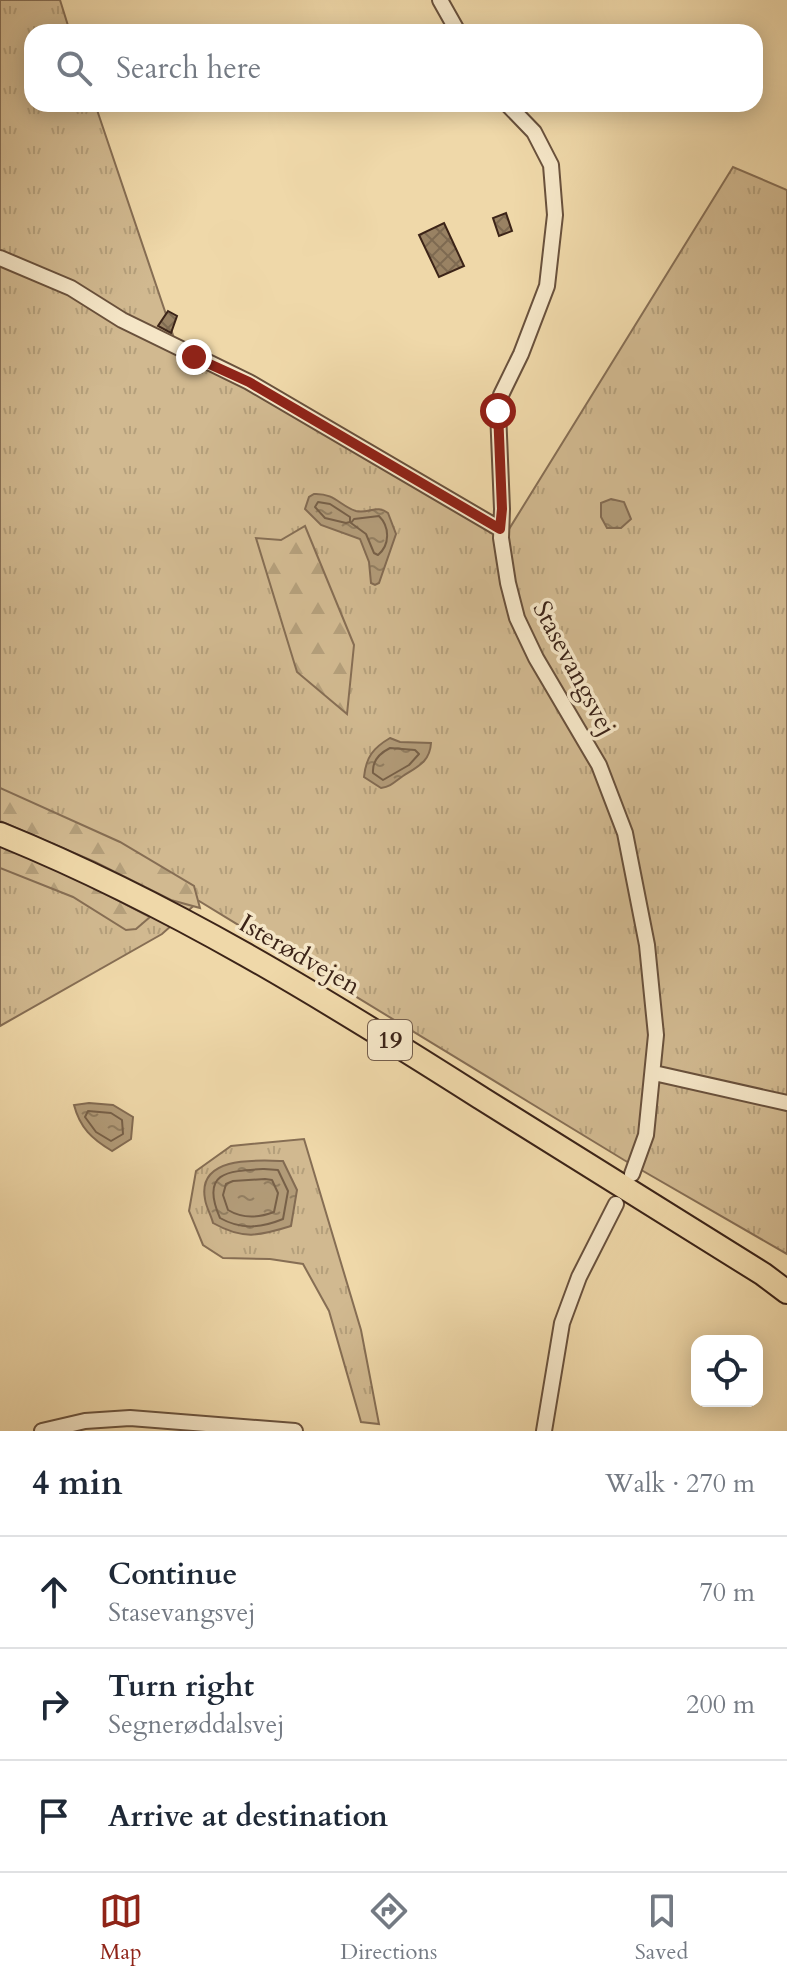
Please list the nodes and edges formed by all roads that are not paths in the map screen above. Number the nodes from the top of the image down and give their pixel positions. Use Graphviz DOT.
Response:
graph roads {
  1 [pos="440,0"];
  2 [pos="454,24"];
  3 [pos="515,112"];
  4 [pos="0,258"];
  5 [pos="500,529"];
  6 [pos="0,834"];
  7 [pos="654,1073"];
  8 [pos="787,1103"];
  9 [pos="632,1174"];
  10 [pos="616,1204"];
  11 [pos="763,1274"];
  12 [pos="787,1283"];
  13 [pos="787,1292"];
  14 [pos="42,1431"];
  15 [pos="295,1431"];
  16 [pos="544,1431"];
  1 -- 2 [label="street"];
  3 -- 5 [label="street, Stasevangsvej"];
  4 -- 5 [label="street"];
  5 -- 7 [label="street, Stasevangsvej"];
  6 -- 11 [label="highway, Isterødvejen / 19"];
  7 -- 8 [label="street"];
  7 -- 9 [label="street, Stasevangsvej"];
  10 -- 16 [label="street"];
  11 -- 12 [label="highway, Isterødvejen / 19"];
  11 -- 13 [label="highway, Isterødvejen / 19"];
  14 -- 15 [label="street"];
}
